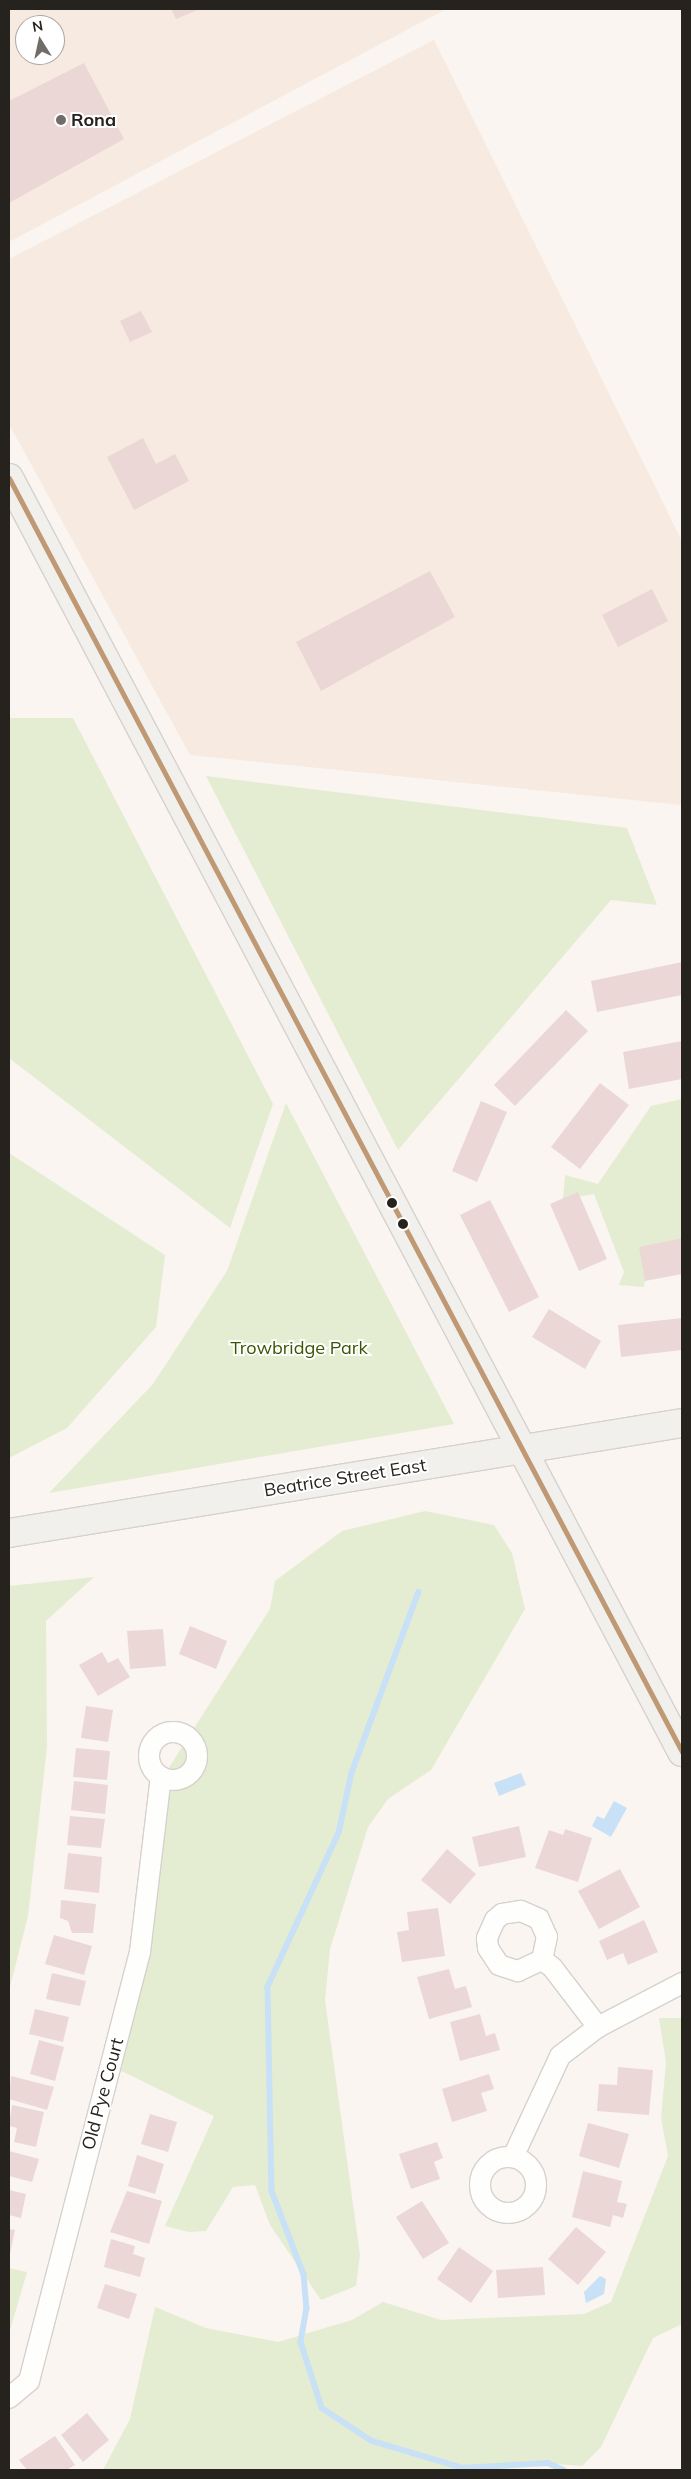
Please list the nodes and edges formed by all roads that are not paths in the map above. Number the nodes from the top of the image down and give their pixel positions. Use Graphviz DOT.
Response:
graph roads {
  1 [pos="9,478"];
  2 [pos="682,1423"];
  3 [pos="522,1449"];
  4 [pos="9,1533"];
  5 [pos="682,1752"];
  6 [pos="161,1776"];
  7 [pos="542,1960"];
  8 [pos="682,1982"];
  9 [pos="598,2027"];
  10 [pos="514,2157"];
  11 [pos="9,2398"];
  1 -- 3 [label="main road"];
  2 -- 3 [label="main road, Beatrice Street East"];
  3 -- 4 [label="main road, Beatrice Street East"];
  3 -- 5 [label="main road"];
  6 -- 11 [label="street, Old Pye Court"];
  7 -- 9 [label="street"];
  8 -- 9 [label="street"];
  9 -- 10 [label="street"];
}
